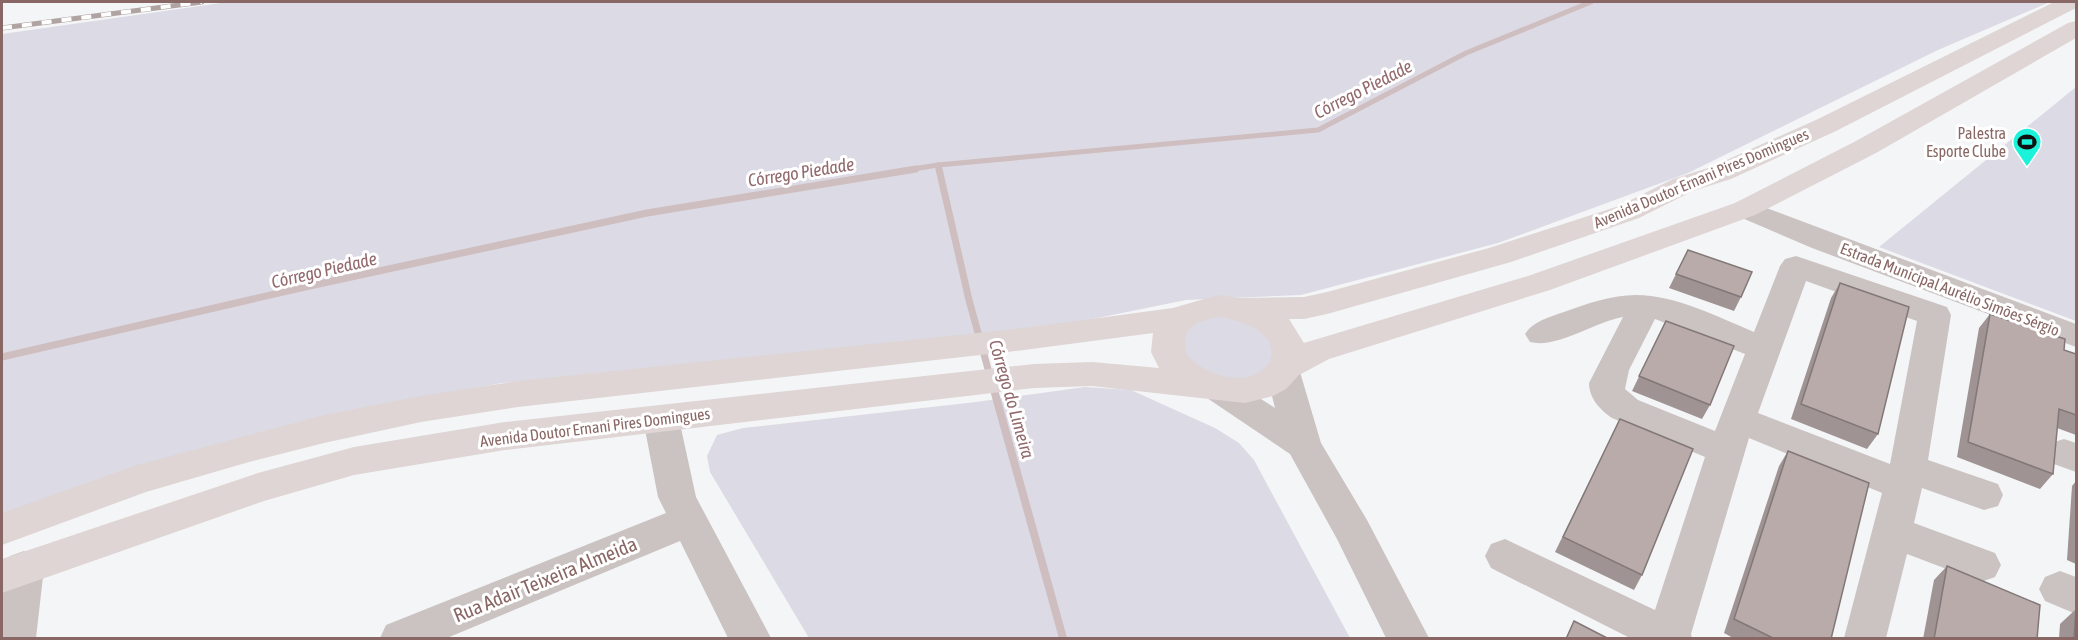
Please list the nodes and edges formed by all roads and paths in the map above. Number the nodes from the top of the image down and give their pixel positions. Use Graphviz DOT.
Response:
graph roads {
  1 [pos="2071,2"];
  2 [pos="2076,28"];
  3 [pos="1745,209"];
  4 [pos="1710,222"];
  5 [pos="1823,241"];
  6 [pos="1645,306"];
  7 [pos="1240,309"];
  8 [pos="1180,318"];
  9 [pos="1542,334"];
  10 [pos="2076,336"];
  11 [pos="1764,349"];
  12 [pos="1285,369"];
  13 [pos="1213,387"];
  14 [pos="661,419"];
  15 [pos="1732,435"];
  16 [pos="1303,444"];
  17 [pos="1905,477"];
  18 [pos="1984,495"];
  19 [pos="690,520"];
  20 [pos="2,529"];
  21 [pos="1893,532"];
  22 [pos="1505,556"];
  23 [pos="1981,565"];
  24 [pos="13,572"];
  25 [pos="1669,638"];
  26 [pos="14,639"];
  27 [pos="401,639"];
  28 [pos="750,639"];
  29 [pos="1408,639"];
  30 [pos="1865,639"];
  1 -- 7 [label="main road, Avenida Doutor Ernani Pires Domingues"];
  2 -- 3 [label="main road"];
  3 -- 4 [label="main road"];
  3 -- 5 [label="street, Estrada Municipal Aurélio Simões Sérgio"];
  4 -- 5 [label="street, Estrada Municipal Aurélio Simões Sérgio"];
  4 -- 12 [label="main road"];
  5 -- 10 [label="street, Estrada Municipal Aurélio Simões Sérgio"];
  6 -- 9 [label="street"];
  6 -- 11 [label="street"];
  6 -- 15 [label="street"];
  7 -- 8 [label="main road"];
  7 -- 12 [label="main road"];
  8 -- 13 [label="main road"];
  8 -- 20 [label="main road"];
  11 -- 15 [label="street"];
  11 -- 17 [label="street"];
  12 -- 13 [label="main road"];
  12 -- 16 [label="street"];
  13 -- 14 [label="main road, Avenida Doutor Ernani Pires Domingues"];
  13 -- 16 [label="street"];
  14 -- 19 [label="street"];
  14 -- 24 [label="main road, Avenida Doutor Ernani Pires Domingues"];
  15 -- 17 [label="street"];
  15 -- 25 [label="street"];
  16 -- 29 [label="street"];
  17 -- 18 [label="street"];
  17 -- 21 [label="street"];
  19 -- 27 [label="street, Rua Adair Teixeira Almeida"];
  19 -- 28 [label="street"];
  21 -- 23 [label="street"];
  21 -- 30 [label="street"];
  22 -- 25 [label="street"];
  24 -- 26 [label="street"];
}
